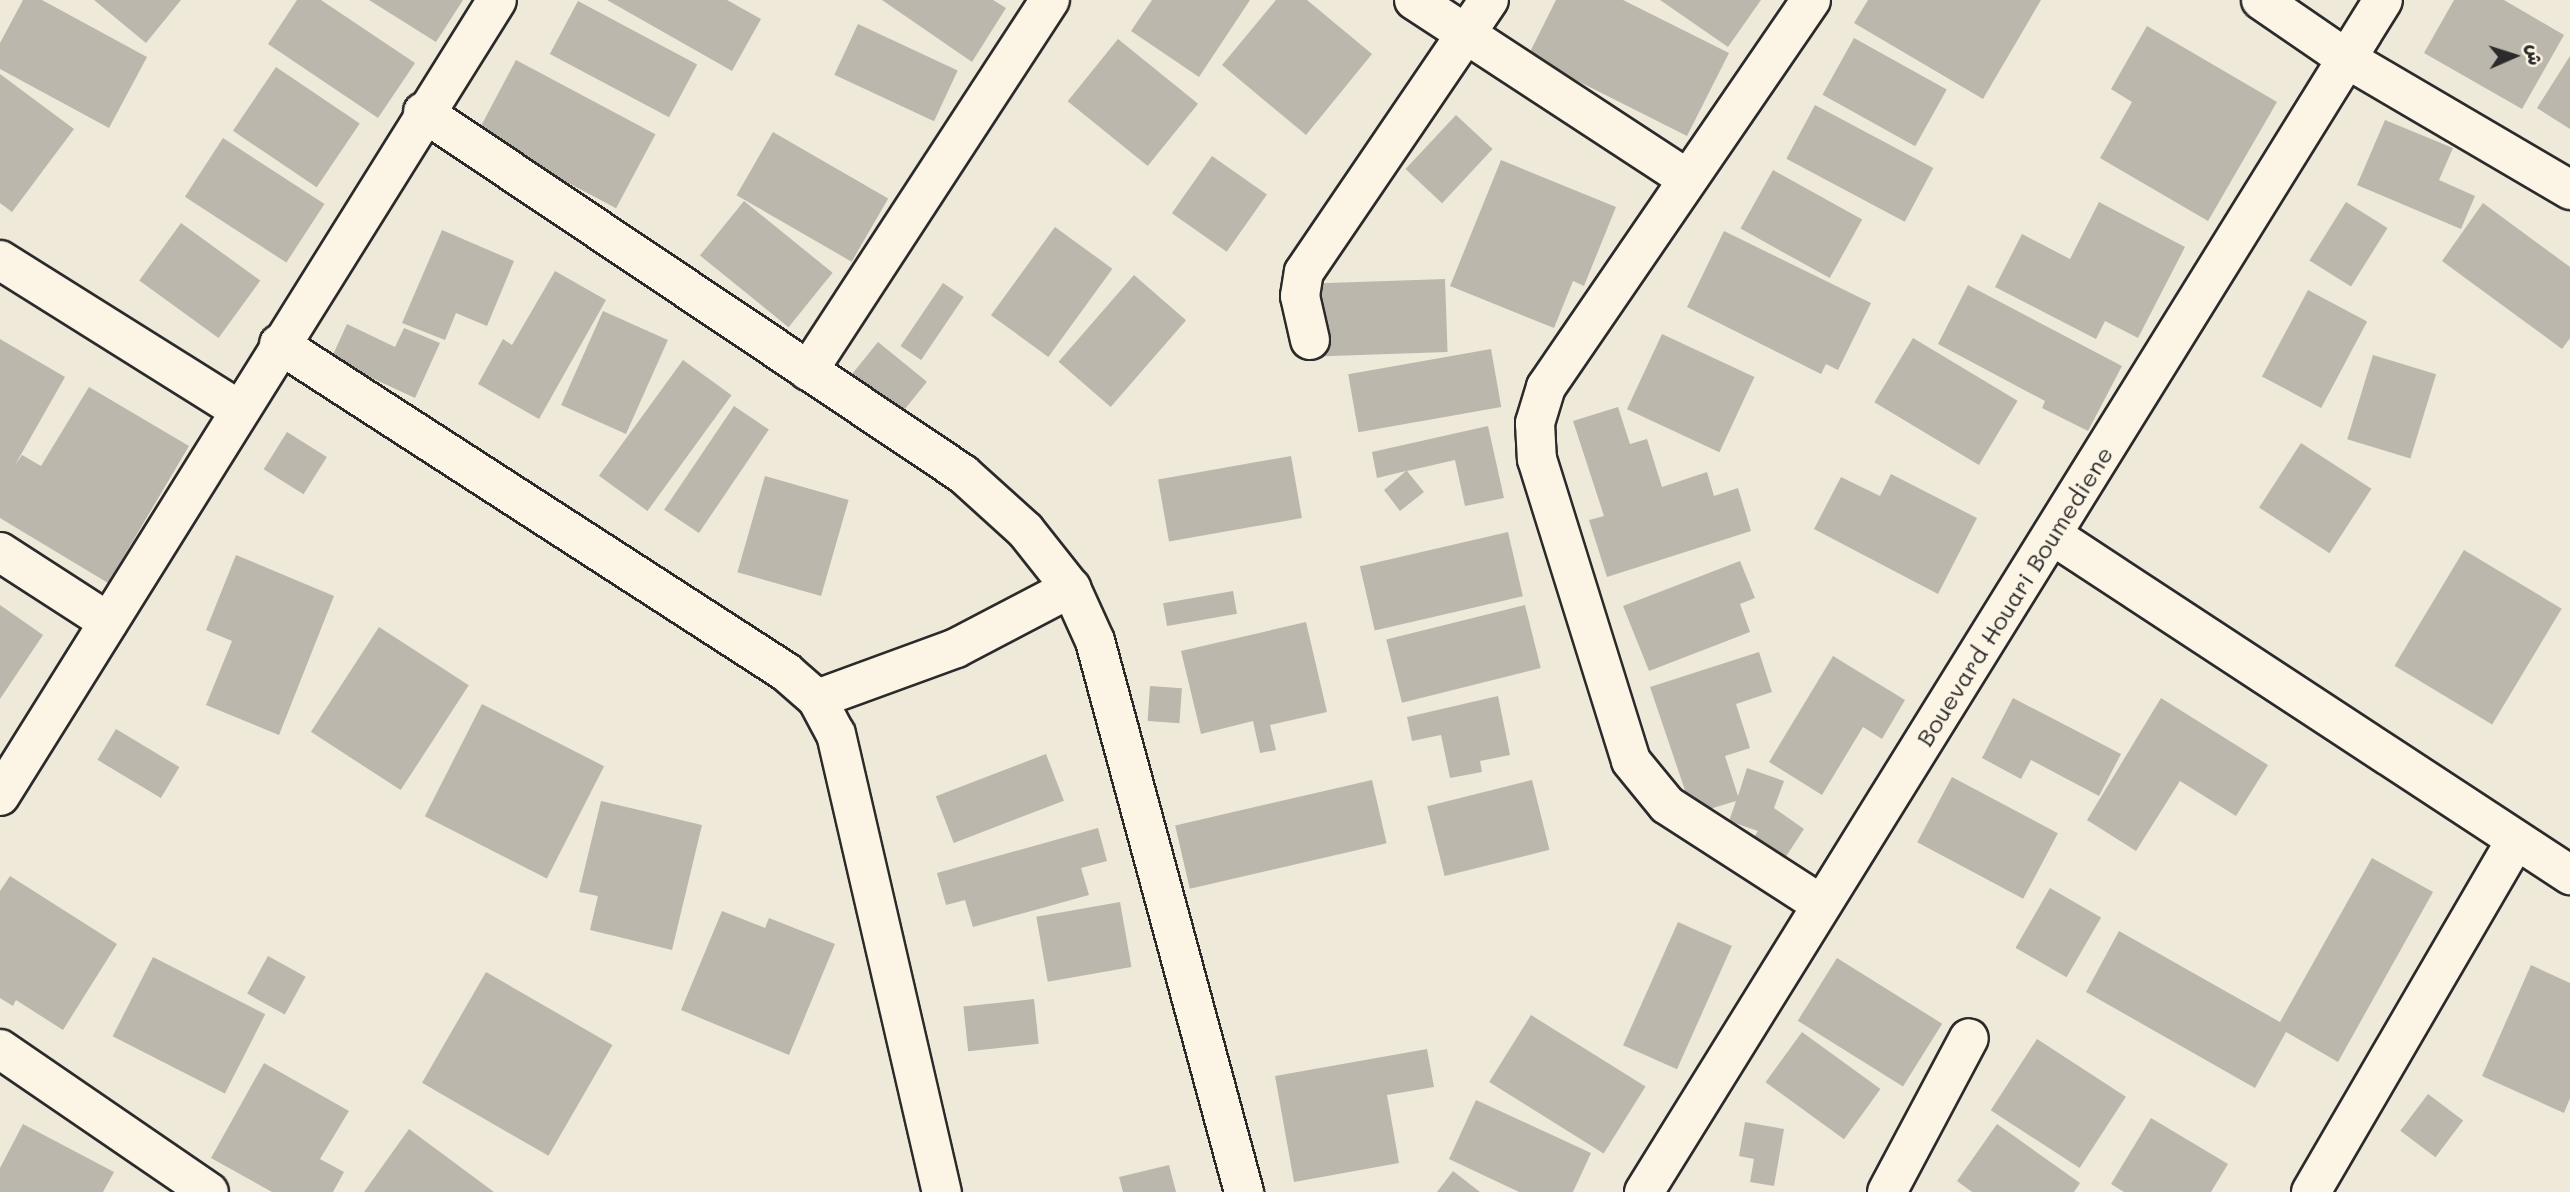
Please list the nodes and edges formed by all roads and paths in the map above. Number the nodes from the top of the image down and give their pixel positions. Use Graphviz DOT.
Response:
graph roads {
  1 [pos="498,0"];
  2 [pos="1050,0"];
  3 [pos="1414,0"];
  4 [pos="1489,0"];
  5 [pos="1811,0"];
  6 [pos="2261,0"];
  7 [pos="2383,0"];
  8 [pos="1467,34"];
  9 [pos="2347,59"];
  10 [pos="423,113"];
  11 [pos="1688,179"];
  12 [pos="2570,190"];
  13 [pos="0,260"];
  14 [pos="1310,340"];
  15 [pos="279,344"];
  16 [pos="808,371"];
  17 [pos="239,410"];
  18 [pos="2052,535"];
  19 [pos="0,552"];
  20 [pos="1071,588"];
  21 [pos="108,622"];
  22 [pos="817,699"];
  23 [pos="0,796"];
  24 [pos="2514,844"];
  25 [pos="2570,875"];
  26 [pos="1822,905"];
  27 [pos="1969,1038"];
  28 [pos="0,1049"];
  29 [pos="935,1187"];
  30 [pos="209,1192"];
  31 [pos="1244,1192"];
  32 [pos="1644,1192"];
  33 [pos="1887,1192"];
  34 [pos="2311,1192"];
  1 -- 10 [label="street"];
  2 -- 16 [label="street"];
  3 -- 8 [label="street"];
  4 -- 8 [label="street"];
  5 -- 11 [label="street"];
  6 -- 9 [label="street"];
  7 -- 9 [label="street, Bouevard Houari Boumediene"];
  8 -- 11 [label="street"];
  8 -- 14 [label="street"];
  9 -- 12 [label="street"];
  9 -- 18 [label="street, Bouevard Houari Boumediene"];
  10 -- 15 [label="street"];
  10 -- 16 [label="street"];
  11 -- 26 [label="street"];
  13 -- 17 [label="street"];
  15 -- 17 [label="street"];
  15 -- 22 [label="street"];
  16 -- 20 [label="street"];
  17 -- 21 [label="street"];
  18 -- 24 [label="street"];
  18 -- 26 [label="street, Bouevard Houari Boumediene"];
  19 -- 21 [label="street"];
  20 -- 22 [label="street"];
  20 -- 31 [label="street"];
  21 -- 23 [label="street"];
  22 -- 29 [label="street"];
  24 -- 25 [label="street"];
  24 -- 34 [label="street"];
  26 -- 32 [label="street, Bouevard Houari Boumediene"];
  27 -- 33 [label="street"];
  28 -- 30 [label="street"];
}
